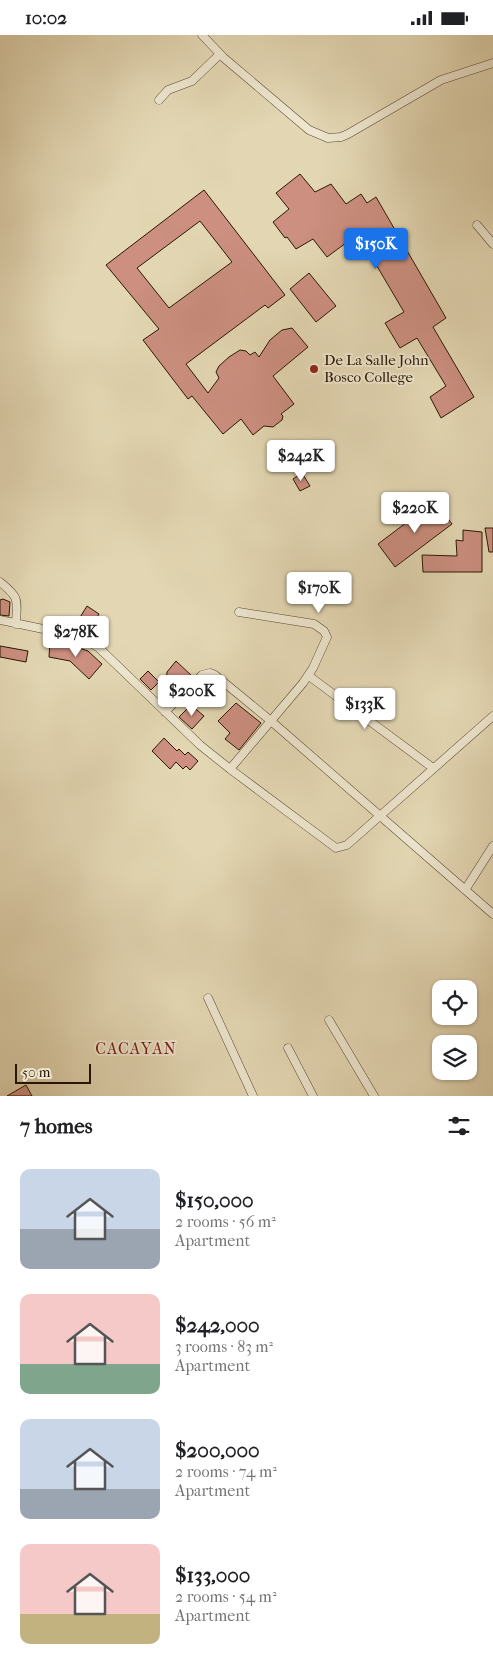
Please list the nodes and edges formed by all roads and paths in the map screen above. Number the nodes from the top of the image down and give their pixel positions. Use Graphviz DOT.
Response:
graph roads {
  1 [pos="202,35"];
  2 [pos="220,54"];
  3 [pos="493,63"];
  4 [pos="159,100"];
  5 [pos="477,225"];
  6 [pos="493,243"];
  7 [pos="0,582"];
  8 [pos="239,611"];
  9 [pos="0,620"];
  10 [pos="16,624"];
  11 [pos="309,676"];
  12 [pos="165,712"];
  13 [pos="493,716"];
  14 [pos="271,721"];
  15 [pos="230,769"];
  16 [pos="433,769"];
  17 [pos="380,815"];
  18 [pos="493,846"];
  19 [pos="465,889"];
  20 [pos="493,914"];
  21 [pos="208,998"];
  22 [pos="329,1020"];
  23 [pos="288,1048"];
  24 [pos="253,1096"];
  25 [pos="313,1096"];
  26 [pos="374,1096"];
  1 -- 2 [label="street"];
  2 -- 3 [label="street"];
  2 -- 4 [label="street"];
  5 -- 6 [label="street"];
  7 -- 10 [label="street"];
  8 -- 11 [label="street"];
  9 -- 10 [label="street"];
  10 -- 12 [label="street"];
  11 -- 14 [label="street"];
  11 -- 16 [label="street"];
  12 -- 14 [label="street"];
  12 -- 15 [label="street"];
  13 -- 16 [label="street"];
  14 -- 15 [label="street"];
  14 -- 17 [label="street"];
  15 -- 17 [label="street"];
  16 -- 17 [label="street"];
  17 -- 19 [label="street"];
  18 -- 19 [label="street"];
  19 -- 20 [label="street"];
  21 -- 24 [label="street"];
  22 -- 26 [label="street"];
  23 -- 25 [label="street"];
}
